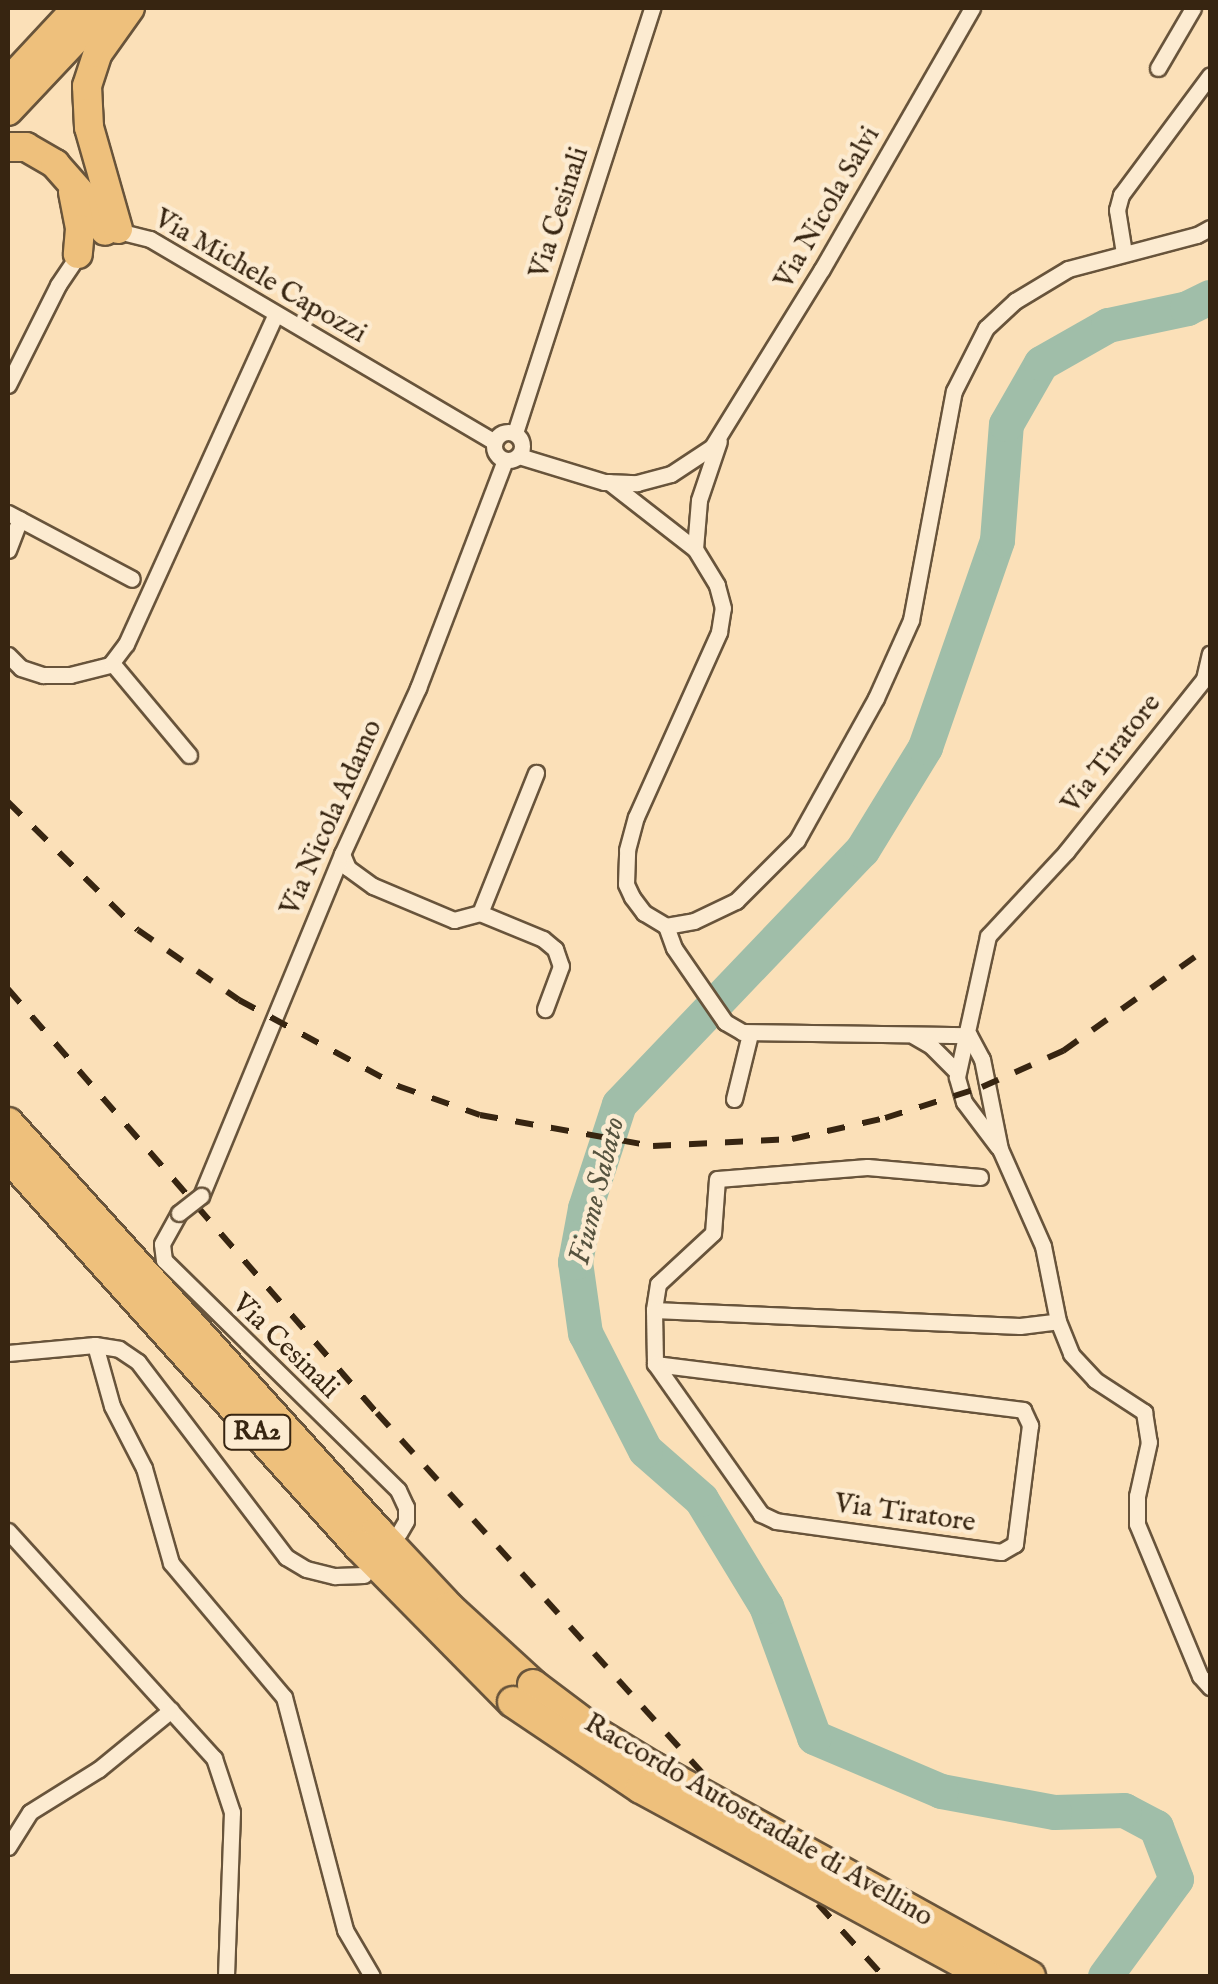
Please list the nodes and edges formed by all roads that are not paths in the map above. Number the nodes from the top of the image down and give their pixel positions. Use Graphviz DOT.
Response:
graph roads {
  1 [pos="77,8"];
  2 [pos="105,8"];
  3 [pos="130,8"];
  4 [pos="652,8"];
  5 [pos="972,8"];
  6 [pos="1193,8"];
  7 [pos="1158,68"];
  8 [pos="1210,74"];
  9 [pos="8,82"];
  10 [pos="8,111"];
  11 [pos="8,148"];
  12 [pos="68,177"];
  13 [pos="1210,228"];
  14 [pos="112,230"];
  15 [pos="1124,252"];
  16 [pos="78,254"];
  17 [pos="276,314"];
  18 [pos="8,385"];
  19 [pos="515,434"];
  20 [pos="722,435"];
  21 [pos="494,442"];
  22 [pos="512,458"];
  23 [pos="688,465"];
  24 [pos="609,482"];
  25 [pos="704,489"];
  26 [pos="14,516"];
  27 [pos="695,549"];
  28 [pos="8,550"];
  29 [pos="132,579"];
  30 [pos="1210,654"];
  31 [pos="8,655"];
  32 [pos="112,663"];
  33 [pos="189,755"];
  34 [pos="536,773"];
  35 [pos="342,854"];
  36 [pos="480,913"];
  37 [pos="666,926"];
  38 [pos="546,1009"];
  39 [pos="750,1034"];
  40 [pos="910,1034"];
  41 [pos="969,1035"];
  42 [pos="957,1072"];
  43 [pos="734,1099"];
  44 [pos="8,1123"];
  45 [pos="1000,1148"];
  46 [pos="8,1156"];
  47 [pos="980,1177"];
  48 [pos="201,1196"];
  49 [pos="654,1310"];
  50 [pos="1058,1322"];
  51 [pos="95,1345"];
  52 [pos="8,1353"];
  53 [pos="654,1364"];
  54 [pos="8,1531"];
  55 [pos="399,1533"];
  56 [pos="364,1575"];
  57 [pos="1210,1687"];
  58 [pos="523,1693"];
  59 [pos="170,1710"];
  60 [pos="8,1848"];
  61 [pos="226,1976"];
  62 [pos="372,1976"];
  63 [pos="988,1976"];
  64 [pos="1030,1976"];
  1 -- 9 [label="highway"];
  2 -- 10 [label="highway"];
  3 -- 14 [label="highway"];
  4 -- 19 [label="street, Via Cesinali"];
  5 -- 20 [label="street, Via Nicola Salvi"];
  6 -- 7 [label="street"];
  8 -- 15 [label="street"];
  11 -- 12 [label="highway"];
  12 -- 14 [label="highway"];
  12 -- 16 [label="highway"];
  13 -- 15 [label="street"];
  14 -- 16 [label="street"];
  14 -- 17 [label="street, Via Michele Capozzi"];
  15 -- 37 [label="street"];
  16 -- 18 [label="street"];
  17 -- 21 [label="street, Via Michele Capozzi"];
  17 -- 32 [label="street"];
  19 -- 21 [label="street"];
  19 -- 22 [label="street"];
  20 -- 23 [label="street"];
  20 -- 25 [label="street"];
  21 -- 22 [label="street"];
  22 -- 24 [label="street"];
  22 -- 35 [label="street, Via Nicola Adamo"];
  23 -- 24 [label="street"];
  23 -- 25 [label="street"];
  24 -- 27 [label="street"];
  25 -- 27 [label="street"];
  26 -- 28 [label="street"];
  26 -- 29 [label="street"];
  27 -- 37 [label="street"];
  30 -- 41 [label="street, Via Tiratore"];
  31 -- 32 [label="street"];
  32 -- 33 [label="street"];
  34 -- 36 [label="street"];
  35 -- 36 [label="street"];
  35 -- 48 [label="street, Via Nicola Adamo"];
  36 -- 38 [label="street"];
  37 -- 39 [label="street"];
  39 -- 40 [label="street"];
  39 -- 43 [label="street"];
  40 -- 41 [label="street"];
  40 -- 42 [label="street"];
  41 -- 42 [label="street, Via Tiratore"];
  41 -- 45 [label="street, Via Tiratore"];
  42 -- 45 [label="street, Via Tiratore"];
  44 -- 58 [label="highway, Raccordo Autostradale di Avellino / RA2"];
  45 -- 50 [label="street, Via Tiratore"];
  46 -- 58 [label="highway, Raccordo Autostradale di Avellino / RA2"];
  47 -- 49 [label="street"];
  48 -- 55 [label="street, Via Cesinali, bridge"];
  49 -- 50 [label="street"];
  49 -- 53 [label="street"];
  50 -- 57 [label="street, Via Tiratore"];
  51 -- 52 [label="street"];
  51 -- 56 [label="street"];
  51 -- 62 [label="street"];
  53 -- 53 [label="street, Via Tiratore"];
  54 -- 59 [label="street"];
  58 -- 63 [label="highway, Raccordo Autostradale di Avellino / RA2, bridge"];
  58 -- 64 [label="highway, Raccordo Autostradale di Avellino / RA2, bridge"];
  59 -- 60 [label="street"];
  59 -- 61 [label="street"];
}
